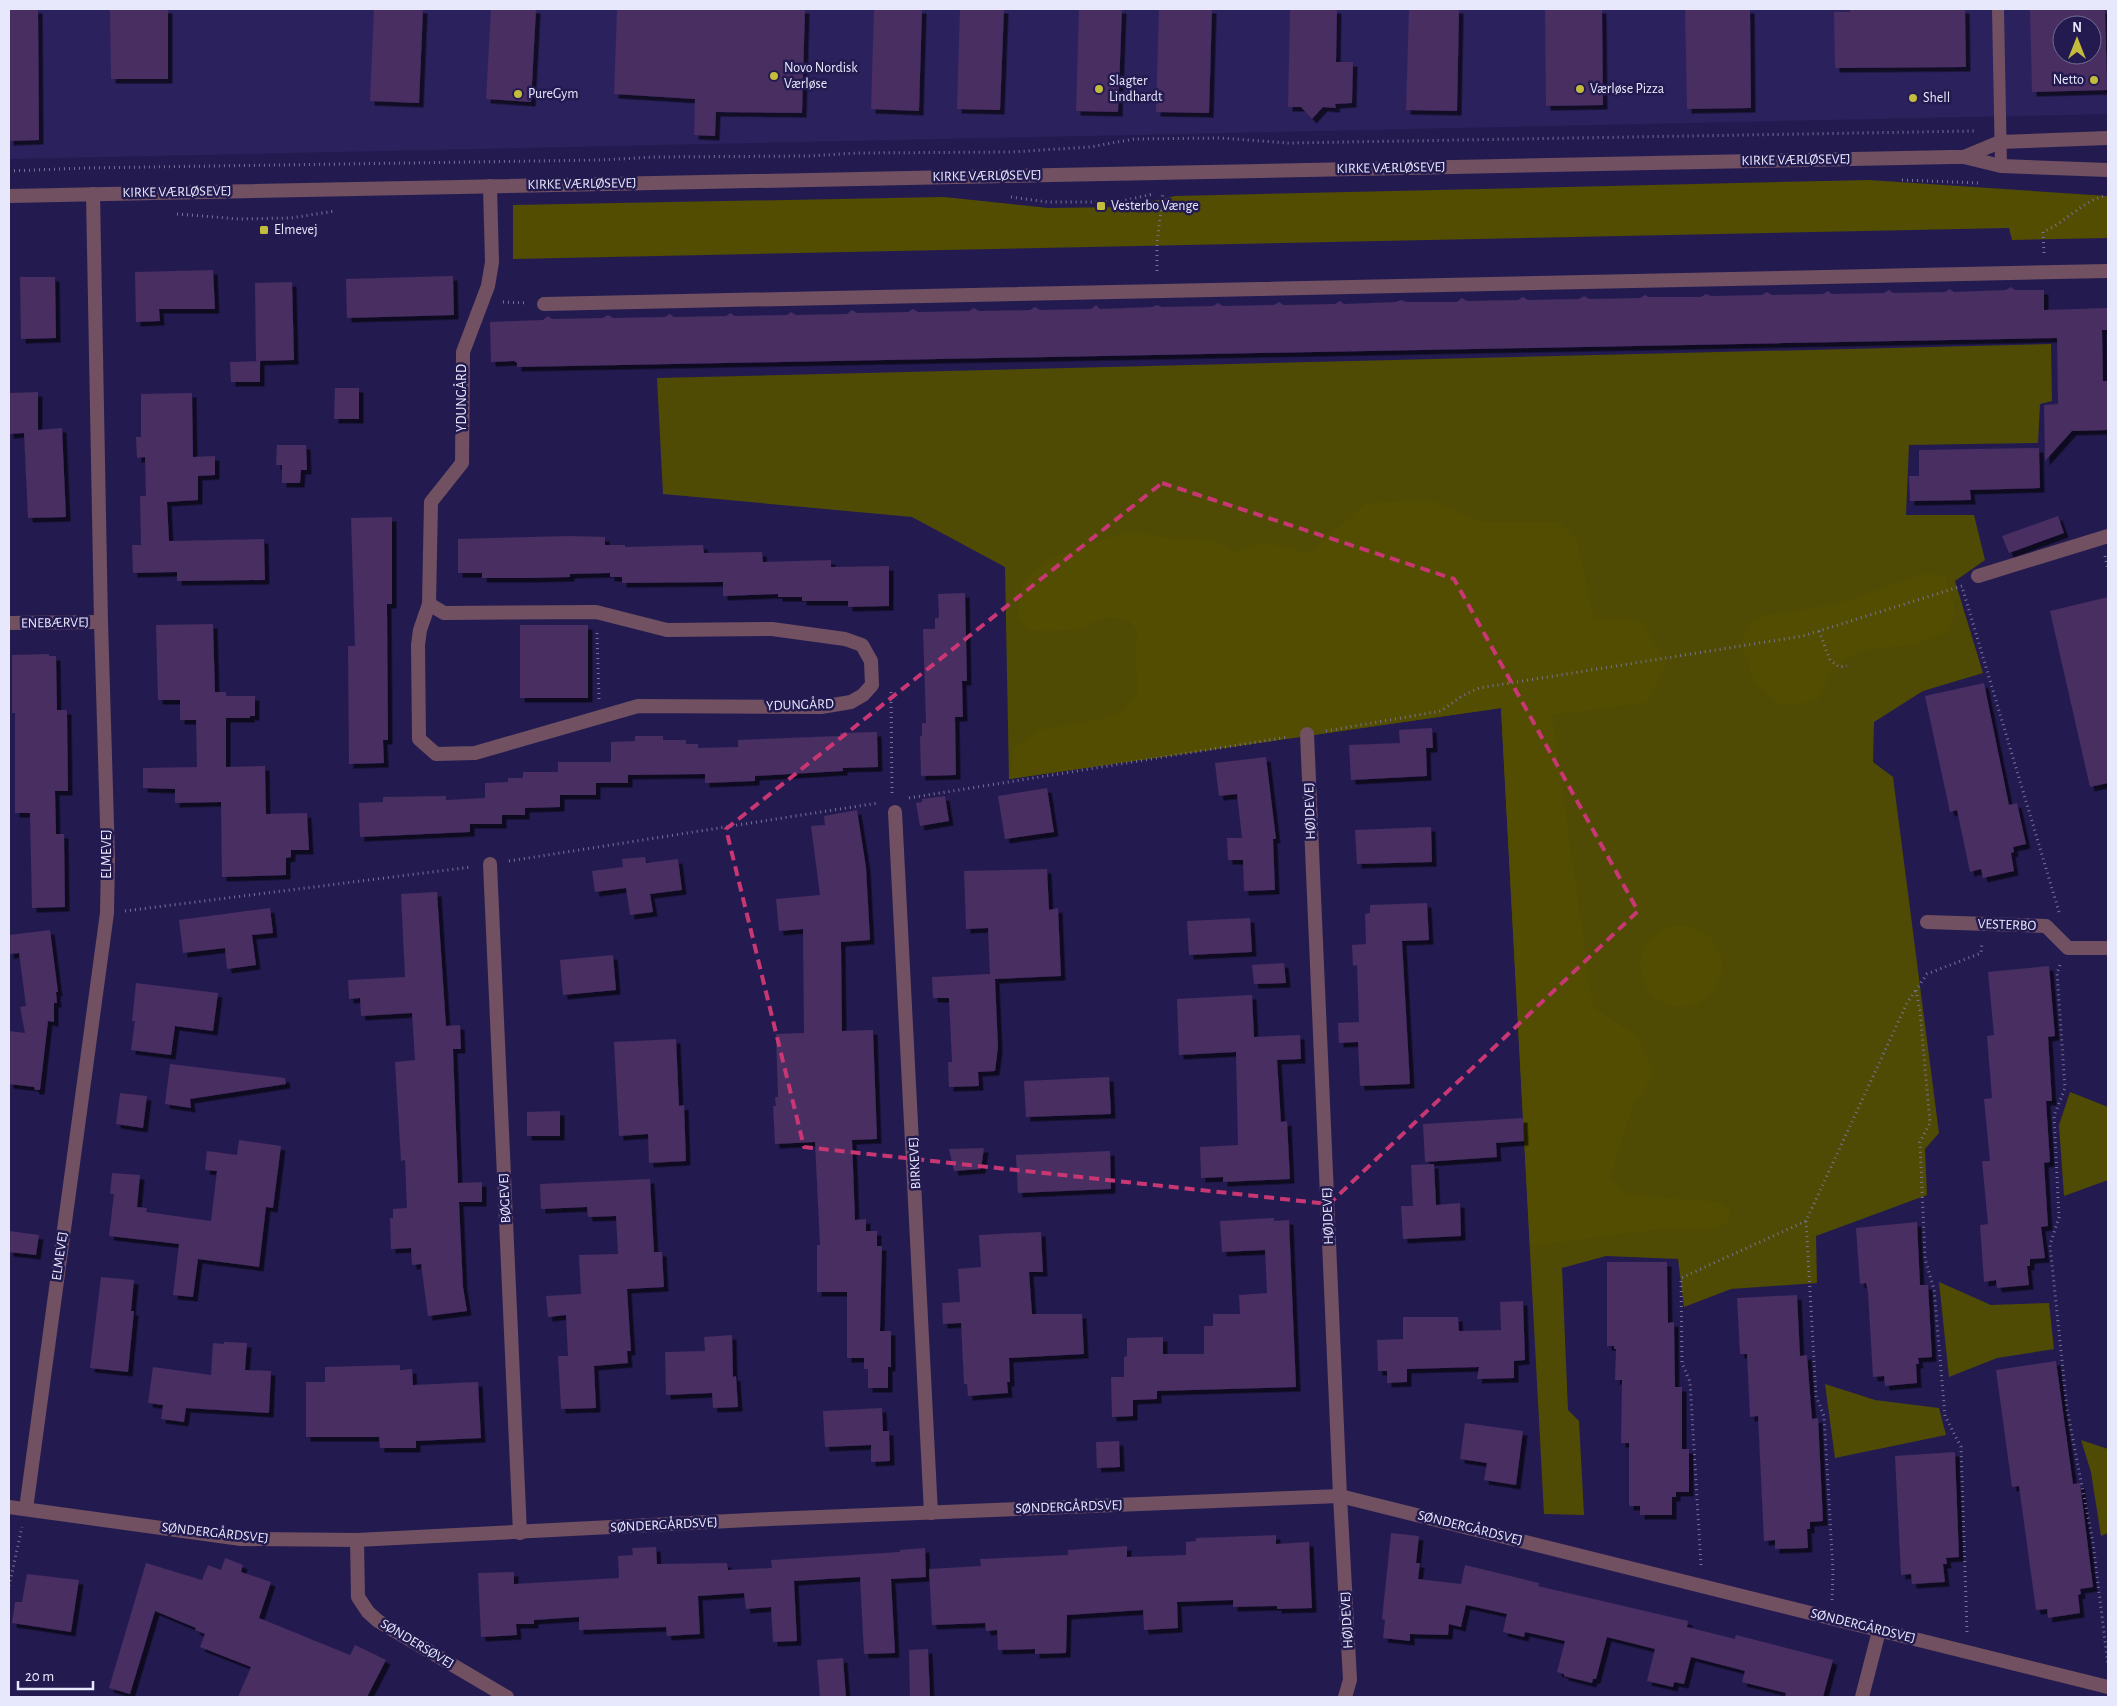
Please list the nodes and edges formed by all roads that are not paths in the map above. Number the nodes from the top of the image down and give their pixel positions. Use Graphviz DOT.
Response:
graph roads {
  1 [pos="1998,9"];
  2 [pos="2000,136"];
  3 [pos="2108,138"];
  4 [pos="1964,157"];
  5 [pos="2001,166"];
  6 [pos="2108,170"];
  7 [pos="490,186"];
  8 [pos="93,194"];
  9 [pos="9,196"];
  10 [pos="2108,271"];
  11 [pos="544,304"];
  12 [pos="2108,536"];
  13 [pos="1978,576"];
  14 [pos="429,604"];
  15 [pos="101,622"];
  16 [pos="9,623"];
  17 [pos="1307,734"];
  18 [pos="894,807"];
  19 [pos="490,864"];
  20 [pos="1927,922"];
  21 [pos="2108,948"];
  22 [pos="1340,1496"];
  23 [pos="9,1507"];
  24 [pos="26,1509"];
  25 [pos="931,1513"];
  26 [pos="520,1532"];
  27 [pos="357,1540"];
  28 [pos="1880,1631"];
  29 [pos="2108,1687"];
  30 [pos="507,1697"];
  31 [pos="1346,1697"];
  32 [pos="1862,1697"];
  1 -- 2 [label="lane"];
  2 -- 3 [label="street, KIRKE VÆRLØSEVEJ"];
  2 -- 4 [label="street, KIRKE VÆRLØSEVEJ"];
  2 -- 5 [label="lane"];
  4 -- 5 [label="street, KIRKE VÆRLØSEVEJ"];
  4 -- 7 [label="street, KIRKE VÆRLØSEVEJ"];
  5 -- 6 [label="street, KIRKE VÆRLØSEVEJ"];
  7 -- 8 [label="street, KIRKE VÆRLØSEVEJ"];
  7 -- 14 [label="street, YDUNGÅRD"];
  8 -- 9 [label="street, KIRKE VÆRLØSEVEJ"];
  8 -- 15 [label="street, ELMEVEJ"];
  10 -- 11 [label="street"];
  12 -- 13 [label="street"];
  14 -- 14 [label="street, YDUNGÅRD"];
  15 -- 16 [label="street, ENEBÆRVEJ"];
  15 -- 24 [label="street, ELMEVEJ"];
  17 -- 22 [label="street, HØJDEVEJ"];
  18 -- 25 [label="street, BIRKEVEJ"];
  19 -- 26 [label="street, BØGEVEJ"];
  20 -- 21 [label="street, VESTERBO"];
  22 -- 25 [label="street, SØNDERGÅRDSVEJ"];
  22 -- 28 [label="street, SØNDERGÅRDSVEJ"];
  22 -- 31 [label="street, HØJDEVEJ"];
  23 -- 24 [label="street, SØNDERGÅRDSVEJ"];
  24 -- 27 [label="street, SØNDERGÅRDSVEJ"];
  25 -- 26 [label="street, SØNDERGÅRDSVEJ"];
  26 -- 27 [label="street, SØNDERGÅRDSVEJ"];
  27 -- 30 [label="street, SØNDERSØVEJ"];
  28 -- 29 [label="street, SØNDERGÅRDSVEJ"];
  28 -- 32 [label="street"];
}
